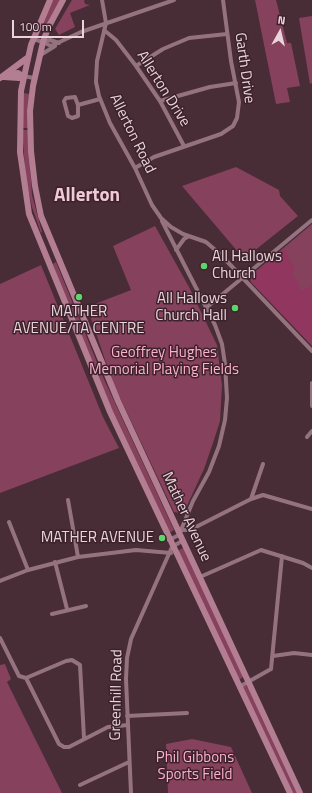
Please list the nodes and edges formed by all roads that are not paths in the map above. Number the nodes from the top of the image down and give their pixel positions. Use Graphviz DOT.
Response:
graph roads {
  1 [pos="50,0"];
  2 [pos="63,0"];
  3 [pos="102,0"];
  4 [pos="174,0"];
  5 [pos="223,0"];
  6 [pos="106,23"];
  7 [pos="104,30"];
  8 [pos="227,34"];
  9 [pos="33,39"];
  10 [pos="43,42"];
  11 [pos="59,43"];
  12 [pos="38,57"];
  13 [pos="27,58"];
  14 [pos="136,66"];
  15 [pos="1,75"];
  16 [pos="23,76"];
  17 [pos="34,78"];
  18 [pos="236,83"];
  19 [pos="100,99"];
  20 [pos="160,101"];
  21 [pos="78,105"];
  22 [pos="184,146"];
  23 [pos="135,168"];
  24 [pos="161,218"];
  25 [pos="312,220"];
  26 [pos="190,236"];
  27 [pos="55,250"];
  28 [pos="176,250"];
  29 [pos="45,254"];
  30 [pos="241,279"];
  31 [pos="206,308"];
  32 [pos="312,351"];
  33 [pos="312,383"];
  34 [pos="312,406"];
  35 [pos="312,431"];
  36 [pos="307,438"];
  37 [pos="263,464"];
  38 [pos="251,499"];
  39 [pos="68,500"];
  40 [pos="312,509"];
  41 [pos="9,522"];
  42 [pos="180,532"];
  43 [pos="169,540"];
  44 [pos="182,541"];
  45 [pos="171,550"];
  46 [pos="282,556"];
  47 [pos="78,557"];
  48 [pos="55,562"];
  49 [pos="312,568"];
  50 [pos="28,570"];
  51 [pos="200,578"];
  52 [pos="0,581"];
  53 [pos="86,606"];
  54 [pos="68,609"];
  55 [pos="52,614"];
  56 [pos="0,638"];
  57 [pos="273,656"];
  58 [pos="312,656"];
  59 [pos="26,678"];
  60 [pos="247,682"];
  61 [pos="239,687"];
  62 [pos="187,713"];
  63 [pos="127,716"];
  64 [pos="128,726"];
  65 [pos="84,738"];
  66 [pos="129,762"];
  67 [pos="80,785"];
  68 [pos="131,793"];
  69 [pos="290,793"];
  70 [pos="300,793"];
  1 -- 9 [label="main road, Mather Avenue"];
  2 -- 10 [label="main road, Mather Avenue"];
  3 -- 6 [label="street, Allerton Road"];
  4 -- 6 [label="street"];
  5 -- 8 [label="street, Garth Drive"];
  6 -- 7 [label="street, Allerton Road"];
  6 -- 11 [label="street"];
  7 -- 14 [label="street, Allerton Drive"];
  7 -- 19 [label="street, Allerton Road"];
  8 -- 14 [label="street"];
  8 -- 18 [label="street, Garth Drive"];
  9 -- 10 [label="street"];
  9 -- 13 [label="main road, Mather Avenue"];
  10 -- 11 [label="street"];
  10 -- 12 [label="main road, Mather Avenue"];
  11 -- 12 [label="street"];
  12 -- 17 [label="main road, Mather Avenue"];
  13 -- 15 [label="main road"];
  13 -- 16 [label="main road, Mather Avenue"];
  14 -- 20 [label="street, Allerton Drive"];
  15 -- 16 [label="main road"];
  16 -- 17 [label="street"];
  16 -- 29 [label="main road, Mather Avenue"];
  17 -- 27 [label="main road, Mather Avenue"];
  18 -- 20 [label="street"];
  18 -- 22 [label="street, Garth Drive"];
  19 -- 21 [label="street"];
  19 -- 23 [label="street, Allerton Road"];
  20 -- 22 [label="street, Allerton Drive"];
  21 -- 21 [label="street"];
  22 -- 23 [label="street, Garth Drive"];
  23 -- 24 [label="street, Allerton Road"];
  24 -- 26 [label="street, Allerton Road"];
  24 -- 28 [label="street"];
  25 -- 30 [label="street"];
  26 -- 28 [label="street"];
  26 -- 30 [label="street, Allerton Road"];
  27 -- 29 [label="main road"];
  27 -- 42 [label="main road, Mather Avenue"];
  28 -- 31 [label="street"];
  29 -- 43 [label="main road, Mather Avenue"];
  30 -- 31 [label="street"];
  30 -- 32 [label="street, Allerton Road"];
  31 -- 42 [label="street"];
  33 -- 34 [label="street"];
  35 -- 36 [label="street"];
  37 -- 38 [label="street"];
  38 -- 40 [label="street"];
  38 -- 42 [label="street"];
  39 -- 47 [label="street"];
  41 -- 50 [label="street"];
  42 -- 43 [label="street"];
  42 -- 44 [label="main road, Mather Avenue"];
  43 -- 45 [label="main road, Mather Avenue"];
  44 -- 45 [label="street"];
  44 -- 51 [label="main road, Mather Avenue"];
  45 -- 47 [label="street"];
  45 -- 61 [label="main road, Mather Avenue"];
  45 -- 63 [label="street, Greenhill Road"];
  46 -- 49 [label="street"];
  46 -- 51 [label="street"];
  46 -- 57 [label="street"];
  47 -- 48 [label="street"];
  48 -- 50 [label="street"];
  48 -- 54 [label="street"];
  50 -- 52 [label="street"];
  51 -- 60 [label="main road, Mather Avenue"];
  53 -- 54 [label="street"];
  54 -- 55 [label="street"];
  56 -- 59 [label="street"];
  57 -- 58 [label="street"];
  57 -- 60 [label="street"];
  59 -- 65 [label="street"];
  59 -- 65 [label="street"];
  60 -- 61 [label="street"];
  60 -- 70 [label="main road, Mather Avenue"];
  61 -- 69 [label="main road, Mather Avenue"];
  62 -- 63 [label="street"];
  63 -- 64 [label="street, Greenhill Road"];
  64 -- 65 [label="street"];
  64 -- 66 [label="street, Greenhill Road"];
  66 -- 67 [label="street"];
  66 -- 68 [label="street, Greenhill Road"];
}
